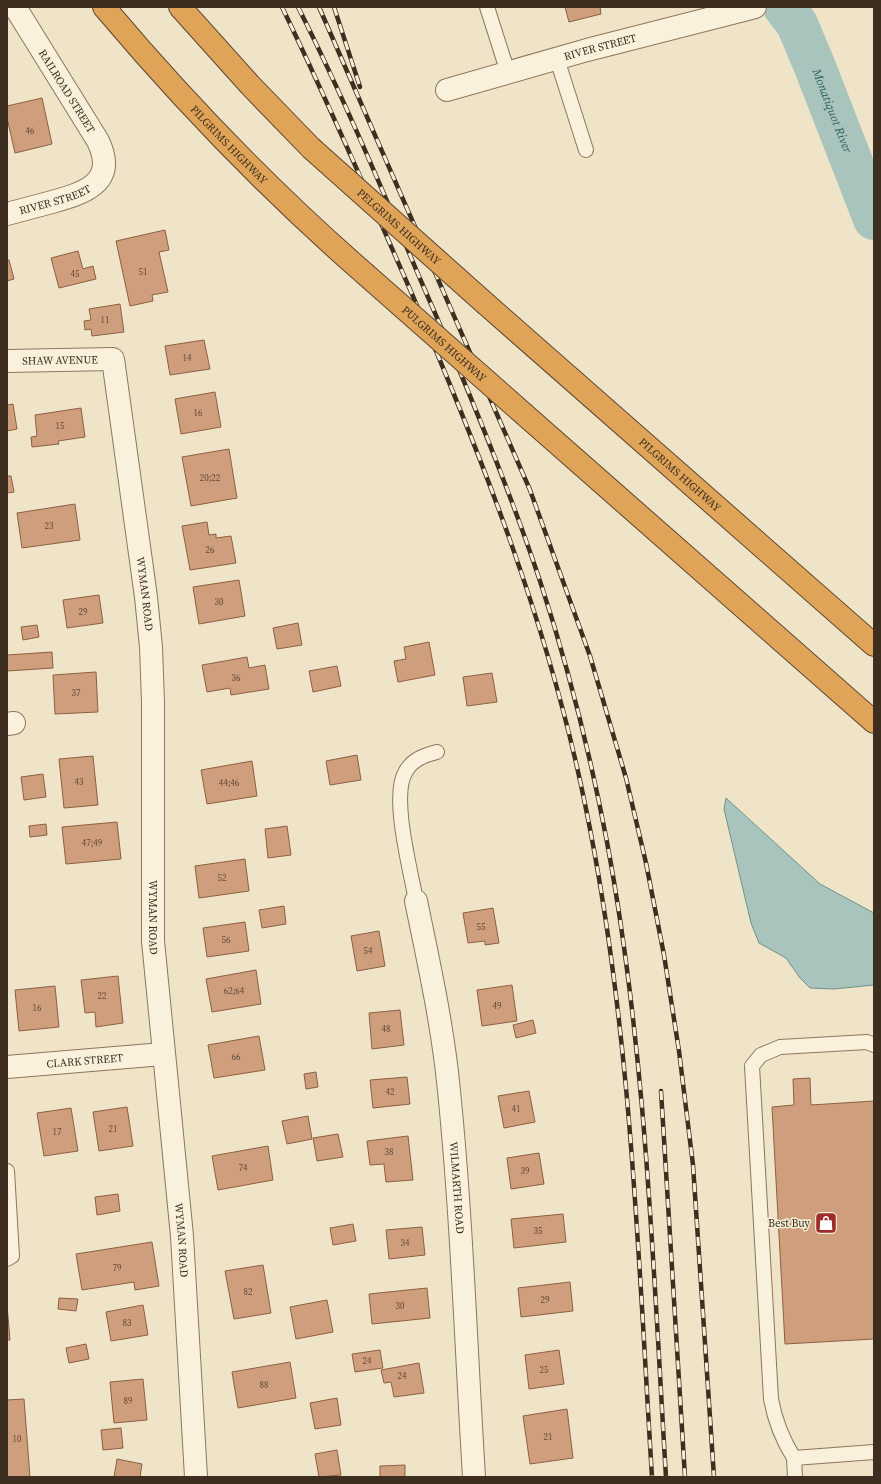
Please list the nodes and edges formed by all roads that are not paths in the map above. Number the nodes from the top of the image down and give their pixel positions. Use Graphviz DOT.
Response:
graph roads {
  1 [pos="15,7"];
  2 [pos="104,7"];
  3 [pos="180,7"];
  4 [pos="486,7"];
  5 [pos="752,8"];
  6 [pos="557,59"];
  7 [pos="508,73"];
  8 [pos="447,90"];
  9 [pos="586,150"];
  10 [pos="99,179"];
  11 [pos="7,214"];
  12 [pos="364,273"];
  13 [pos="487,305"];
  14 [pos="113,359"];
  15 [pos="7,361"];
  16 [pos="874,645"];
  17 [pos="874,722"];
  18 [pos="437,752"];
  19 [pos="416,901"];
  20 [pos="874,1045"];
  21 [pos="163,1054"];
  22 [pos="7,1067"];
  23 [pos="7,1171"];
  24 [pos="7,1259"];
  25 [pos="874,1452"];
  26 [pos="794,1458"];
  27 [pos="196,1477"];
  28 [pos="474,1477"];
  29 [pos="795,1477"];
  1 -- 10 [label="street, RAILROAD STREET"];
  2 -- 12 [label="highway, PILGRIMS HIGHWAY"];
  3 -- 13 [label="highway, PELGRIMS HIGHWAY, bridge"];
  4 -- 7 [label="lane"];
  5 -- 6 [label="street, RIVER STREET"];
  6 -- 7 [label="street, RIVER STREET"];
  6 -- 9 [label="lane"];
  7 -- 8 [label="street, RIVER STREET"];
  10 -- 11 [label="street, RIVER STREET"];
  12 -- 17 [label="highway, PULGRIMS HIGHWAY, bridge"];
  13 -- 16 [label="highway, PILGRIMS HIGHWAY"];
  14 -- 15 [label="street, SHAW AVENUE"];
  14 -- 21 [label="street, WYMAN ROAD"];
  18 -- 19 [label="lane"];
  19 -- 28 [label="street, WILMARTH ROAD"];
  20 -- 26 [label="lane"];
  21 -- 22 [label="street, CLARK STREET"];
  21 -- 27 [label="street, WYMAN ROAD"];
  23 -- 24 [label="lane"];
  25 -- 26 [label="lane"];
  26 -- 29 [label="lane"];
}
